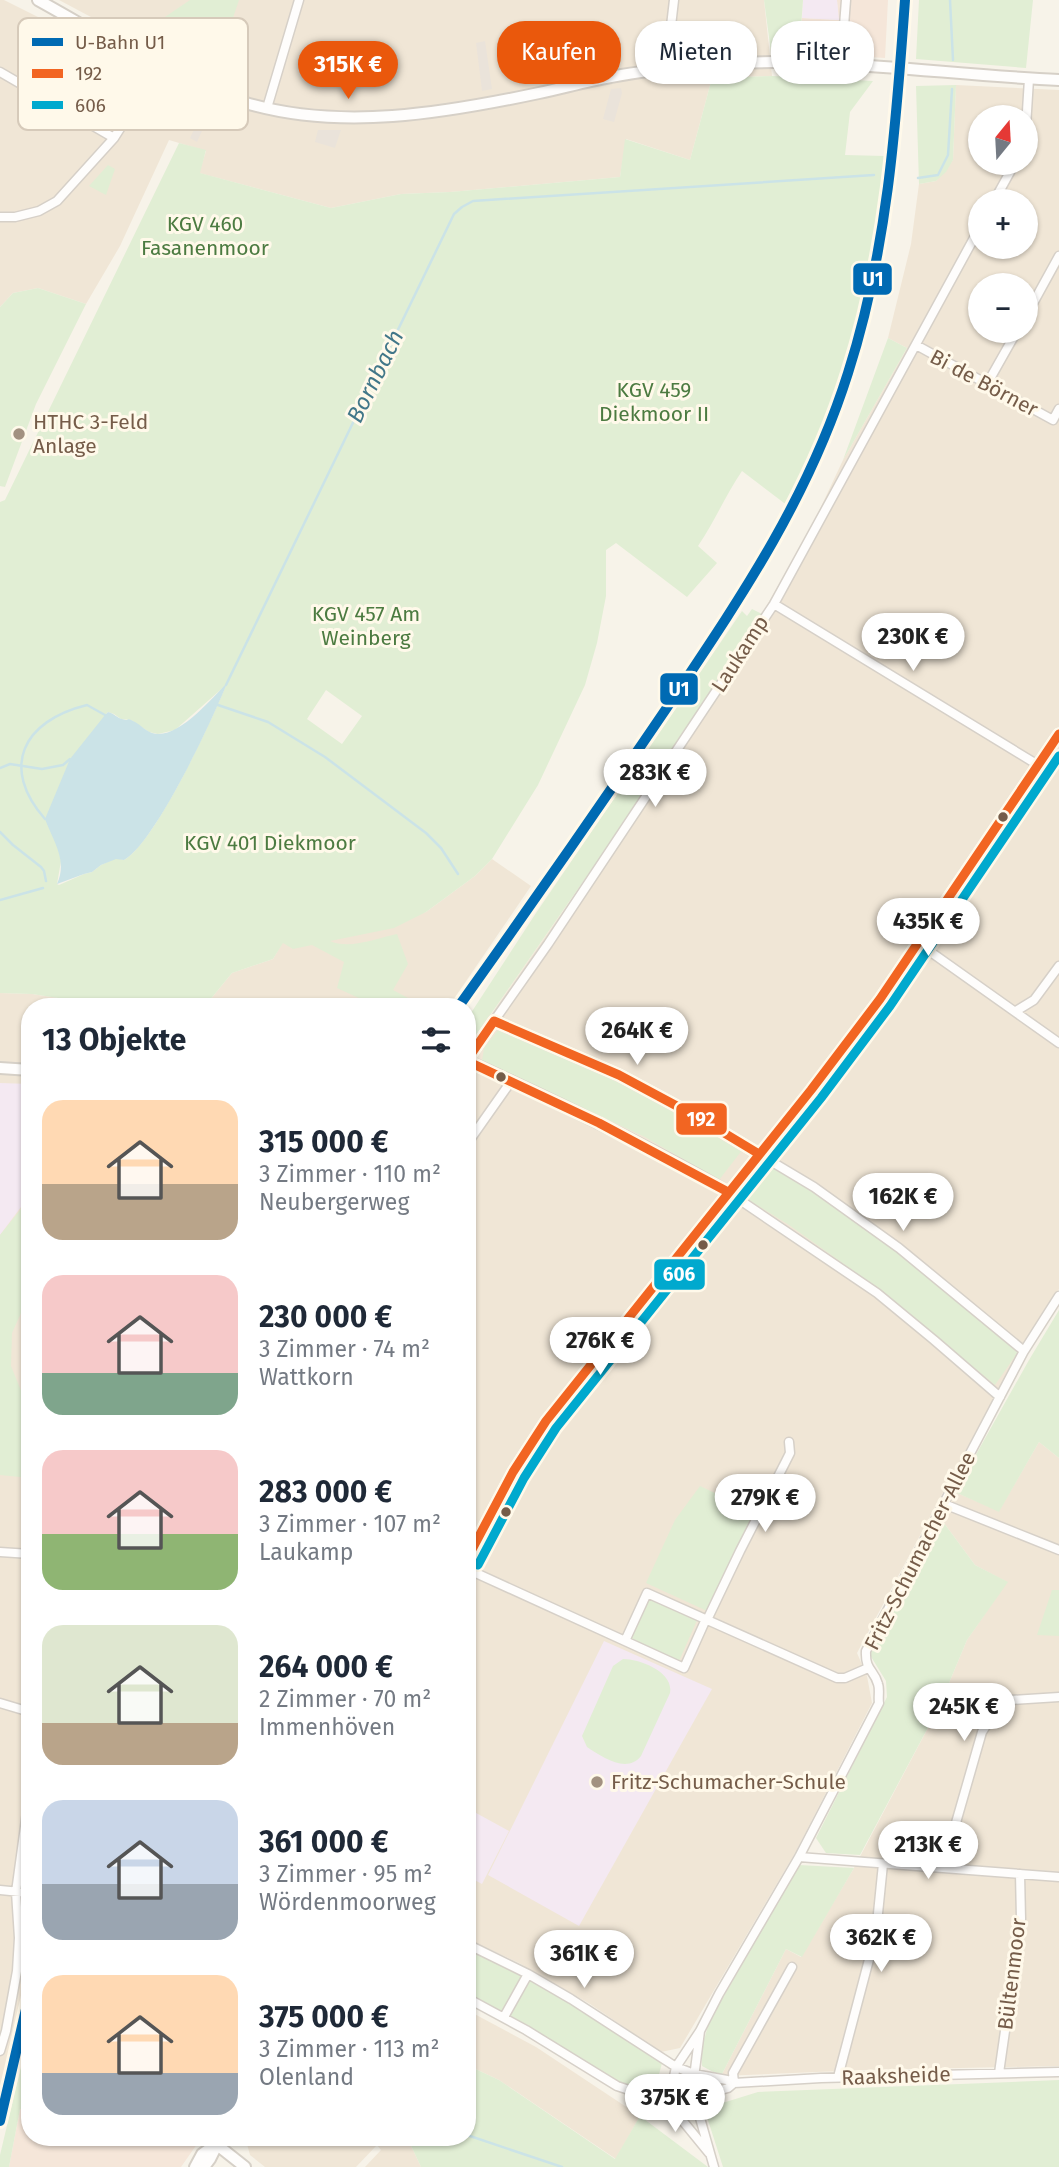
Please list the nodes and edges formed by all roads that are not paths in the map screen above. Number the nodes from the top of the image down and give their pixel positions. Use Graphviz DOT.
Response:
graph roads {
  1 [pos="38,0"];
  2 [pos="299,0"];
  3 [pos="674,0"];
  4 [pos="846,0"];
  5 [pos="71,18"];
  6 [pos="672,21"];
  7 [pos="844,21"];
  8 [pos="874,67"];
  9 [pos="0,72"];
  10 [pos="635,73"];
  11 [pos="1029,79"];
  12 [pos="1059,80"];
  13 [pos="18,82"];
  14 [pos="248,103"];
  15 [pos="1027,105"];
  16 [pos="267,108"];
  17 [pos="100,130"];
  18 [pos="119,130"];
  19 [pos="114,138"];
  20 [pos="0,217"];
  21 [pos="968,249"];
  22 [pos="1059,256"];
  23 [pos="1038,294"];
  24 [pos="1010,343"];
  25 [pos="916,345"];
  26 [pos="988,384"];
  27 [pos="1059,409"];
  28 [pos="774,604"];
  29 [pos="1059,734"];
  30 [pos="1038,765"];
  31 [pos="918,943"];
  32 [pos="1059,966"];
  33 [pos="1016,1011"];
  34 [pos="494,1021"];
  35 [pos="1059,1043"];
  36 [pos="476,1047"];
  37 [pos="476,1064"];
  38 [pos="0,1068"];
  39 [pos="21,1069"];
  40 [pos="512,1080"];
  41 [pos="476,1131"];
  42 [pos="759,1154"];
  43 [pos="728,1192"];
  44 [pos="1059,1296"];
  45 [pos="1024,1351"];
  46 [pos="1000,1397"];
  47 [pos="789,1442"];
  48 [pos="944,1504"];
  49 [pos="476,1542"];
  50 [pos="1059,1550"];
  51 [pos="0,1552"];
  52 [pos="21,1553"];
  53 [pos="476,1573"];
  54 [pos="706,1620"];
  55 [pos="625,1641"];
  56 [pos="868,1668"];
  57 [pos="1059,1697"];
  58 [pos="0,1703"];
  59 [pos="21,1709"];
  60 [pos="21,1856"];
  61 [pos="799,1857"];
  62 [pos="883,1864"];
  63 [pos="943,1868"];
  64 [pos="1020,1874"];
  65 [pos="1059,1877"];
  66 [pos="0,1890"];
  67 [pos="16,1892"];
  68 [pos="21,1892"];
  69 [pos="476,1948"];
  70 [pos="792,1967"];
  71 [pos="528,1973"];
  72 [pos="476,2003"];
  73 [pos="504,2017"];
  74 [pos="700,2031"];
  75 [pos="3,2033"];
  76 [pos="0,2051"];
  77 [pos="680,2069"];
  78 [pos="1059,2072"];
  79 [pos="999,2073"];
  80 [pos="694,2074"];
  81 [pos="838,2077"];
  82 [pos="734,2083"];
  83 [pos="694,2097"];
  84 [pos="671,2099"];
  85 [pos="211,2146"];
  86 [pos="216,2146"];
  87 [pos="224,2146"];
  88 [pos="709,2153"];
  89 [pos="195,2167"];
  90 [pos="204,2167"];
  91 [pos="246,2167"];
  92 [pos="714,2167"];
  1 -- 5 [label="street"];
  2 -- 16 [label="street"];
  3 -- 6 [label="street"];
  4 -- 7 [label="street"];
  8 -- 11 [label="street"];
  9 -- 13 [label="street"];
  10 -- 16 [label="street"];
  11 -- 12 [label="street"];
  11 -- 15 [label="street"];
  14 -- 16 [label="street"];
  17 -- 19 [label="street"];
  18 -- 19 [label="street"];
  19 -- 20 [label="street"];
  21 -- 25 [label="street, Laukamp"];
  22 -- 23 [label="street"];
  24 -- 26 [label="street"];
  25 -- 26 [label="street, Bi de Börner"];
  25 -- 28 [label="street, Laukamp"];
  26 -- 27 [label="street, Bi de Börner"];
  28 -- 30 [label="street"];
  28 -- 34 [label="street, Laukamp"];
  29 -- 30 [label="street"];
  30 -- 31 [label="street"];
  31 -- 33 [label="street"];
  31 -- 42 [label="street"];
  32 -- 33 [label="street"];
  33 -- 35 [label="street"];
  34 -- 36 [label="street, Laukamp"];
  34 -- 42 [label="street"];
  37 -- 40 [label="street"];
  38 -- 39 [label="street"];
  40 -- 41 [label="street"];
  40 -- 43 [label="street"];
  42 -- 43 [label="street"];
  42 -- 45 [label="street"];
  43 -- 46 [label="street"];
  43 -- 49 [label="street"];
  44 -- 45 [label="street, Fritz-Schumacher-Allee"];
  45 -- 46 [label="street, Fritz-Schumacher-Allee"];
  46 -- 48 [label="street, Fritz-Schumacher-Allee"];
  47 -- 54 [label="street"];
  48 -- 50 [label="street"];
  48 -- 56 [label="street, Fritz-Schumacher-Allee"];
  51 -- 52 [label="street"];
  53 -- 55 [label="street"];
  54 -- 55 [label="street"];
  54 -- 55 [label="street"];
  54 -- 56 [label="street"];
  56 -- 61 [label="street, Fritz-Schumacher-Allee"];
  57 -- 63 [label="street"];
  58 -- 59 [label="street"];
  60 -- 67 [label="street"];
  61 -- 62 [label="street"];
  61 -- 74 [label="street, Fritz-Schumacher-Allee"];
  62 -- 63 [label="street"];
  62 -- 81 [label="street"];
  63 -- 64 [label="street"];
  64 -- 65 [label="street"];
  64 -- 79 [label="street, Bültenmoor"];
  66 -- 67 [label="street"];
  67 -- 68 [label="street"];
  67 -- 75 [label="street"];
  69 -- 71 [label="street, Raaksheide"];
  70 -- 82 [label="street"];
  71 -- 73 [label="street"];
  71 -- 77 [label="street, Raaksheide"];
  72 -- 73 [label="street, Raaksheide"];
  73 -- 84 [label="street, Raaksheide"];
  74 -- 77 [label="street, Fritz-Schumacher-Allee"];
  74 -- 80 [label="street, Fritz-Schumacher-Allee"];
  75 -- 76 [label="street"];
  77 -- 80 [label="street, Raaksheide"];
  77 -- 84 [label="street, Fritz-Schumacher-Allee"];
  78 -- 79 [label="street, Raaksheide"];
  79 -- 81 [label="street, Raaksheide"];
  80 -- 82 [label="street, Raaksheide"];
  80 -- 83 [label="street, Fritz-Schumacher-Allee"];
  81 -- 82 [label="street, Raaksheide"];
  82 -- 83 [label="street, Raaksheide"];
  83 -- 84 [label="street, Raaksheide"];
  83 -- 88 [label="street, Fritz-Schumacher-Allee"];
  84 -- 88 [label="street"];
  85 -- 89 [label="street"];
  86 -- 90 [label="street"];
  87 -- 91 [label="street"];
  88 -- 92 [label="street"];
}
